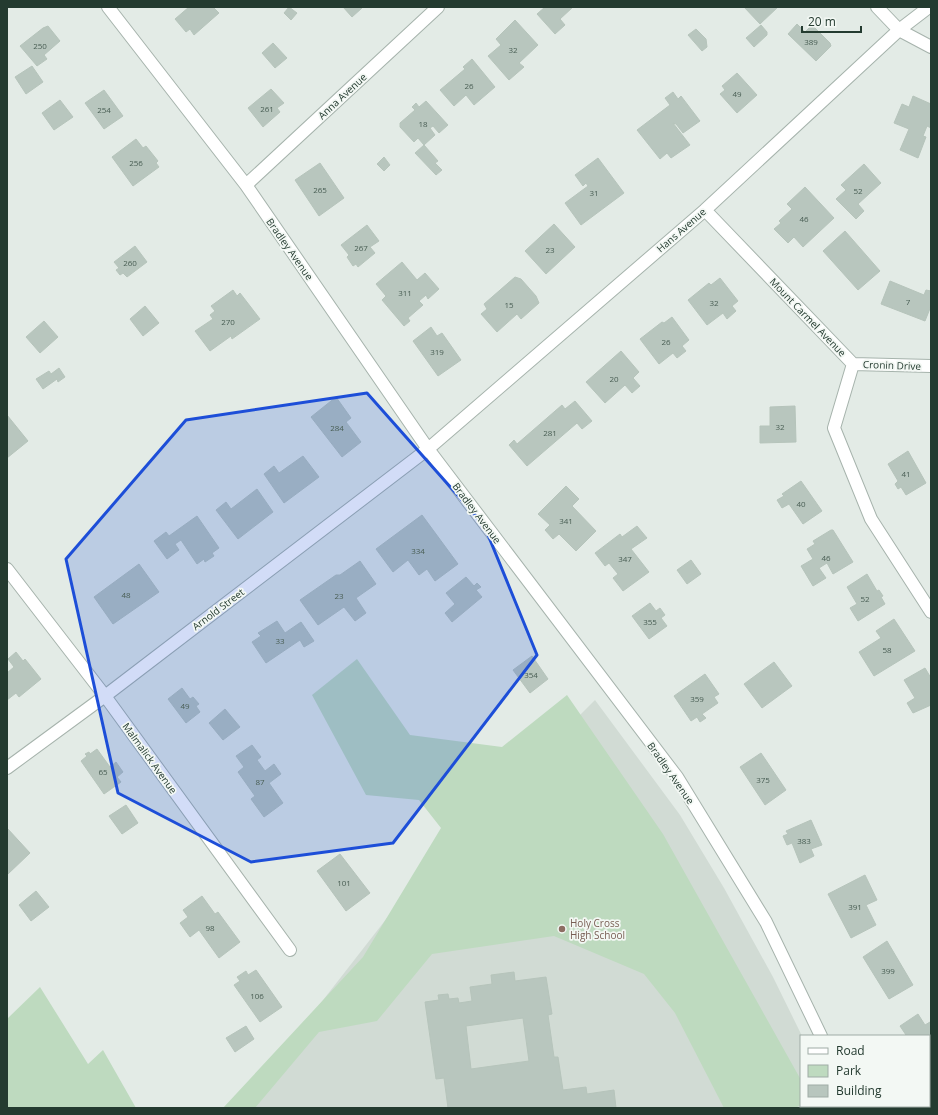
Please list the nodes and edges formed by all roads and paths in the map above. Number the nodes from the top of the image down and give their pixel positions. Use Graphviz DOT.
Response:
graph roads {
  1 [pos="108,7"];
  2 [pos="438,7"];
  3 [pos="876,7"];
  4 [pos="929,7"];
  5 [pos="898,30"];
  6 [pos="931,47"];
  7 [pos="246,185"];
  8 [pos="705,210"];
  9 [pos="853,364"];
  10 [pos="931,366"];
  11 [pos="428,449"];
  12 [pos="7,569"];
  13 [pos="931,612"];
  14 [pos="105,696"];
  15 [pos="7,768"];
  16 [pos="290,950"];
  17 [pos="821,1035"];
  1 -- 7 [label="street, Bradley Avenue"];
  2 -- 7 [label="street, Anna Avenue"];
  3 -- 5 [label="street"];
  4 -- 5 [label="street, Hans Avenue"];
  5 -- 6 [label="street"];
  5 -- 8 [label="street, Hans Avenue"];
  7 -- 11 [label="street, Bradley Avenue"];
  8 -- 9 [label="street, Mount Carmel Avenue"];
  8 -- 11 [label="street, Hans Avenue"];
  9 -- 10 [label="street, Cronin Drive"];
  9 -- 13 [label="street, Mount Carmel Avenue"];
  11 -- 14 [label="street, Arnold Street"];
  11 -- 17 [label="street, Bradley Avenue"];
  12 -- 14 [label="street, Malmalick Avenue"];
  14 -- 15 [label="street, Arnold Street"];
  14 -- 16 [label="street, Malmalick Avenue"];
}
